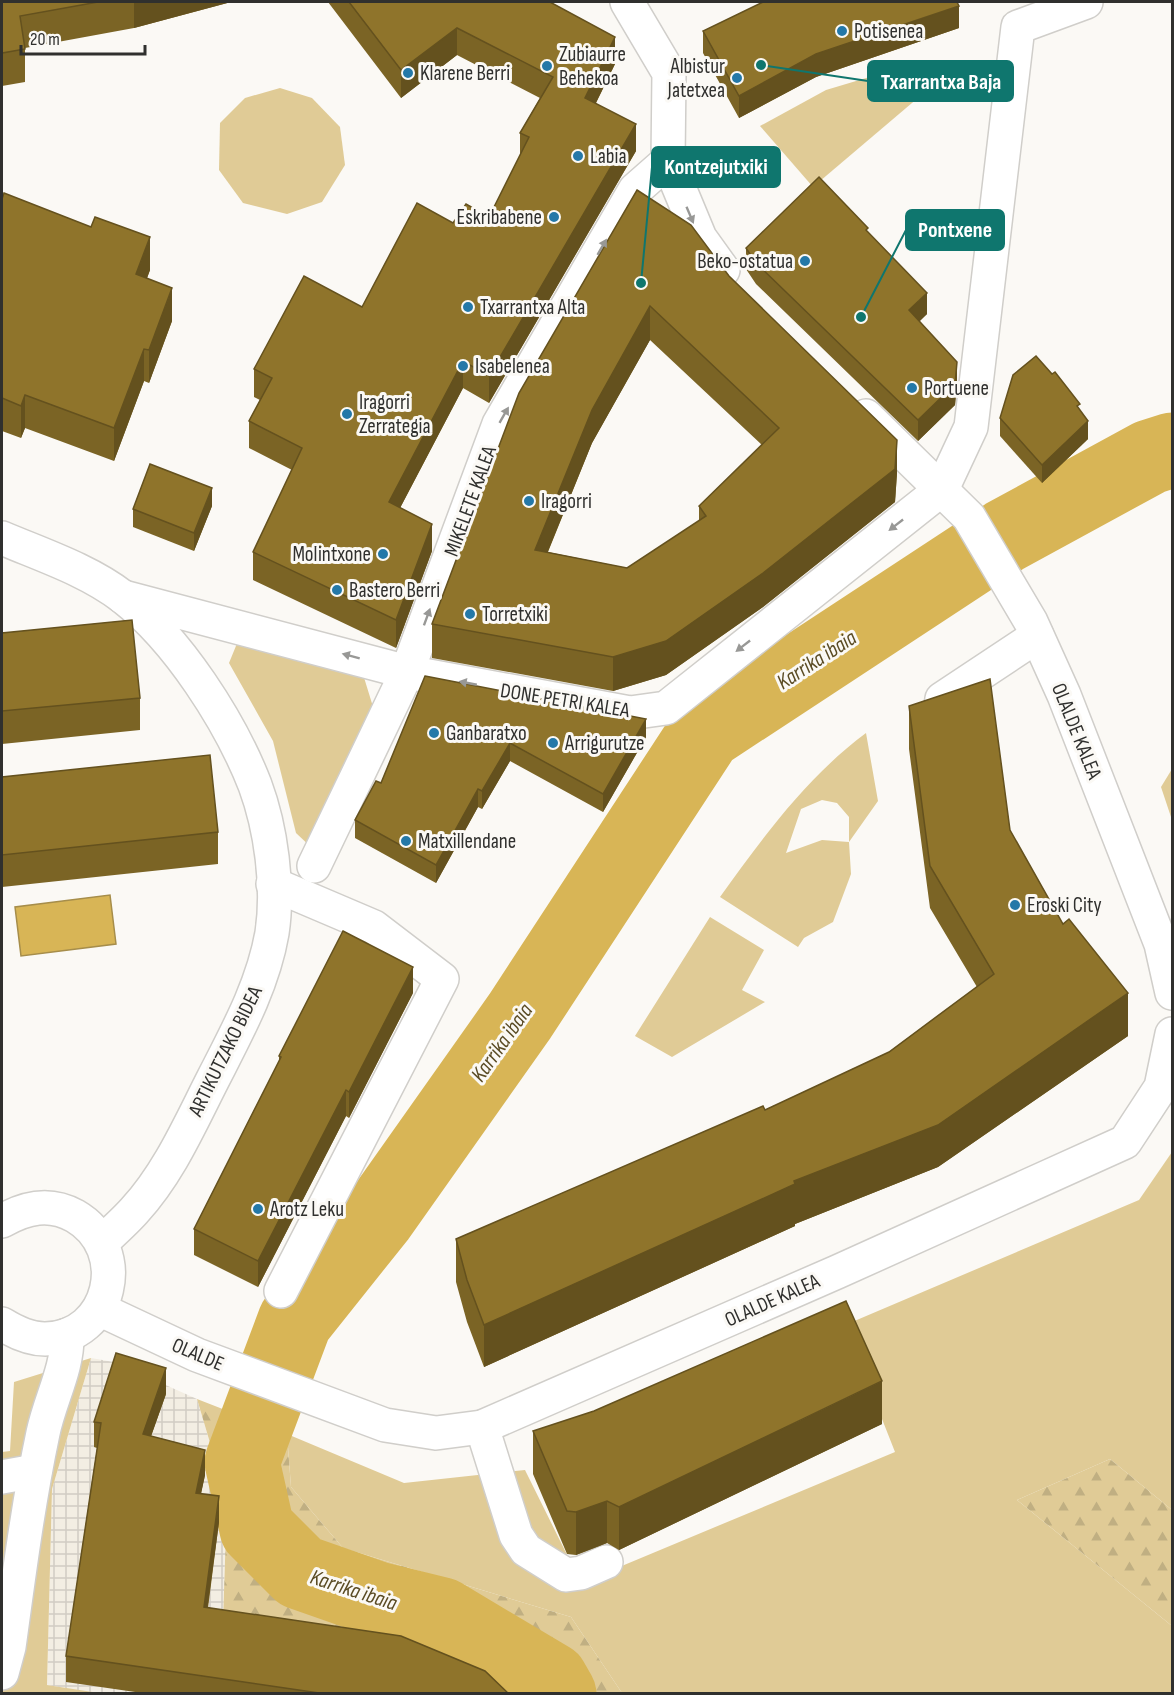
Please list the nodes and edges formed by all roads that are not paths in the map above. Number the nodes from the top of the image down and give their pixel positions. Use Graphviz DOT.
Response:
graph roads {
  1 [pos="627,2"];
  2 [pos="1086,2"];
  3 [pos="668,161"];
  4 [pos="742,296"];
  5 [pos="842,393"];
  6 [pos="942,489"];
  7 [pos="2,538"];
  8 [pos="123,597"];
  9 [pos="1037,636"];
  10 [pos="407,672"];
  11 [pos="939,720"];
  12 [pos="267,831"];
  13 [pos="314,866"];
  14 [pos="273,884"];
  15 [pos="1173,993"];
  16 [pos="1173,1034"];
  17 [pos="2,1221"];
  18 [pos="102,1242"];
  19 [pos="281,1291"];
  20 [pos="99,1309"];
  21 [pos="2,1324"];
  22 [pos="67,1335"];
  23 [pos="299,1392"];
  24 [pos="482,1427"];
  25 [pos="35,1471"];
  26 [pos="2,1477"];
  27 [pos="606,1562"];
  28 [pos="2,1673"];
  1 -- 3 [label="street"];
  2 -- 6 [label="street"];
  3 -- 4 [label="street, one-way"];
  10 -- 3 [label="street, MIKELETE KALEA, one-way"];
  5 -- 6 [label="street, OLALDE KALEA"];
  6 -- 9 [label="street, OLALDE KALEA"];
  6 -- 10 [label="street, DONE PETRI KALEA, one-way"];
  7 -- 8 [label="street, DONE PETRI KALEA"];
  10 -- 8 [label="street, DONE PETRI KALEA, one-way"];
  8 -- 12 [label="street, DONE PETRI KALEA"];
  9 -- 11 [label="street"];
  9 -- 15 [label="street, OLALDE KALEA"];
  10 -- 13 [label="street, MIKELETE KALEA"];
  12 -- 14 [label="street, ARTIKUTZAKO BIDEA"];
  14 -- 18 [label="street, ARTIKUTZAKO BIDEA"];
  14 -- 19 [label="street"];
  16 -- 24 [label="street, OLALDE KALEA"];
  17 -- 18 [label="street"];
  18 -- 20 [label="street"];
  20 -- 22 [label="street"];
  20 -- 23 [label="street, OLALDE"];
  21 -- 22 [label="street"];
  22 -- 25 [label="street"];
  23 -- 24 [label="street, OLALDE KALEA"];
  24 -- 27 [label="street"];
  25 -- 26 [label="street"];
  25 -- 28 [label="street"];
}
